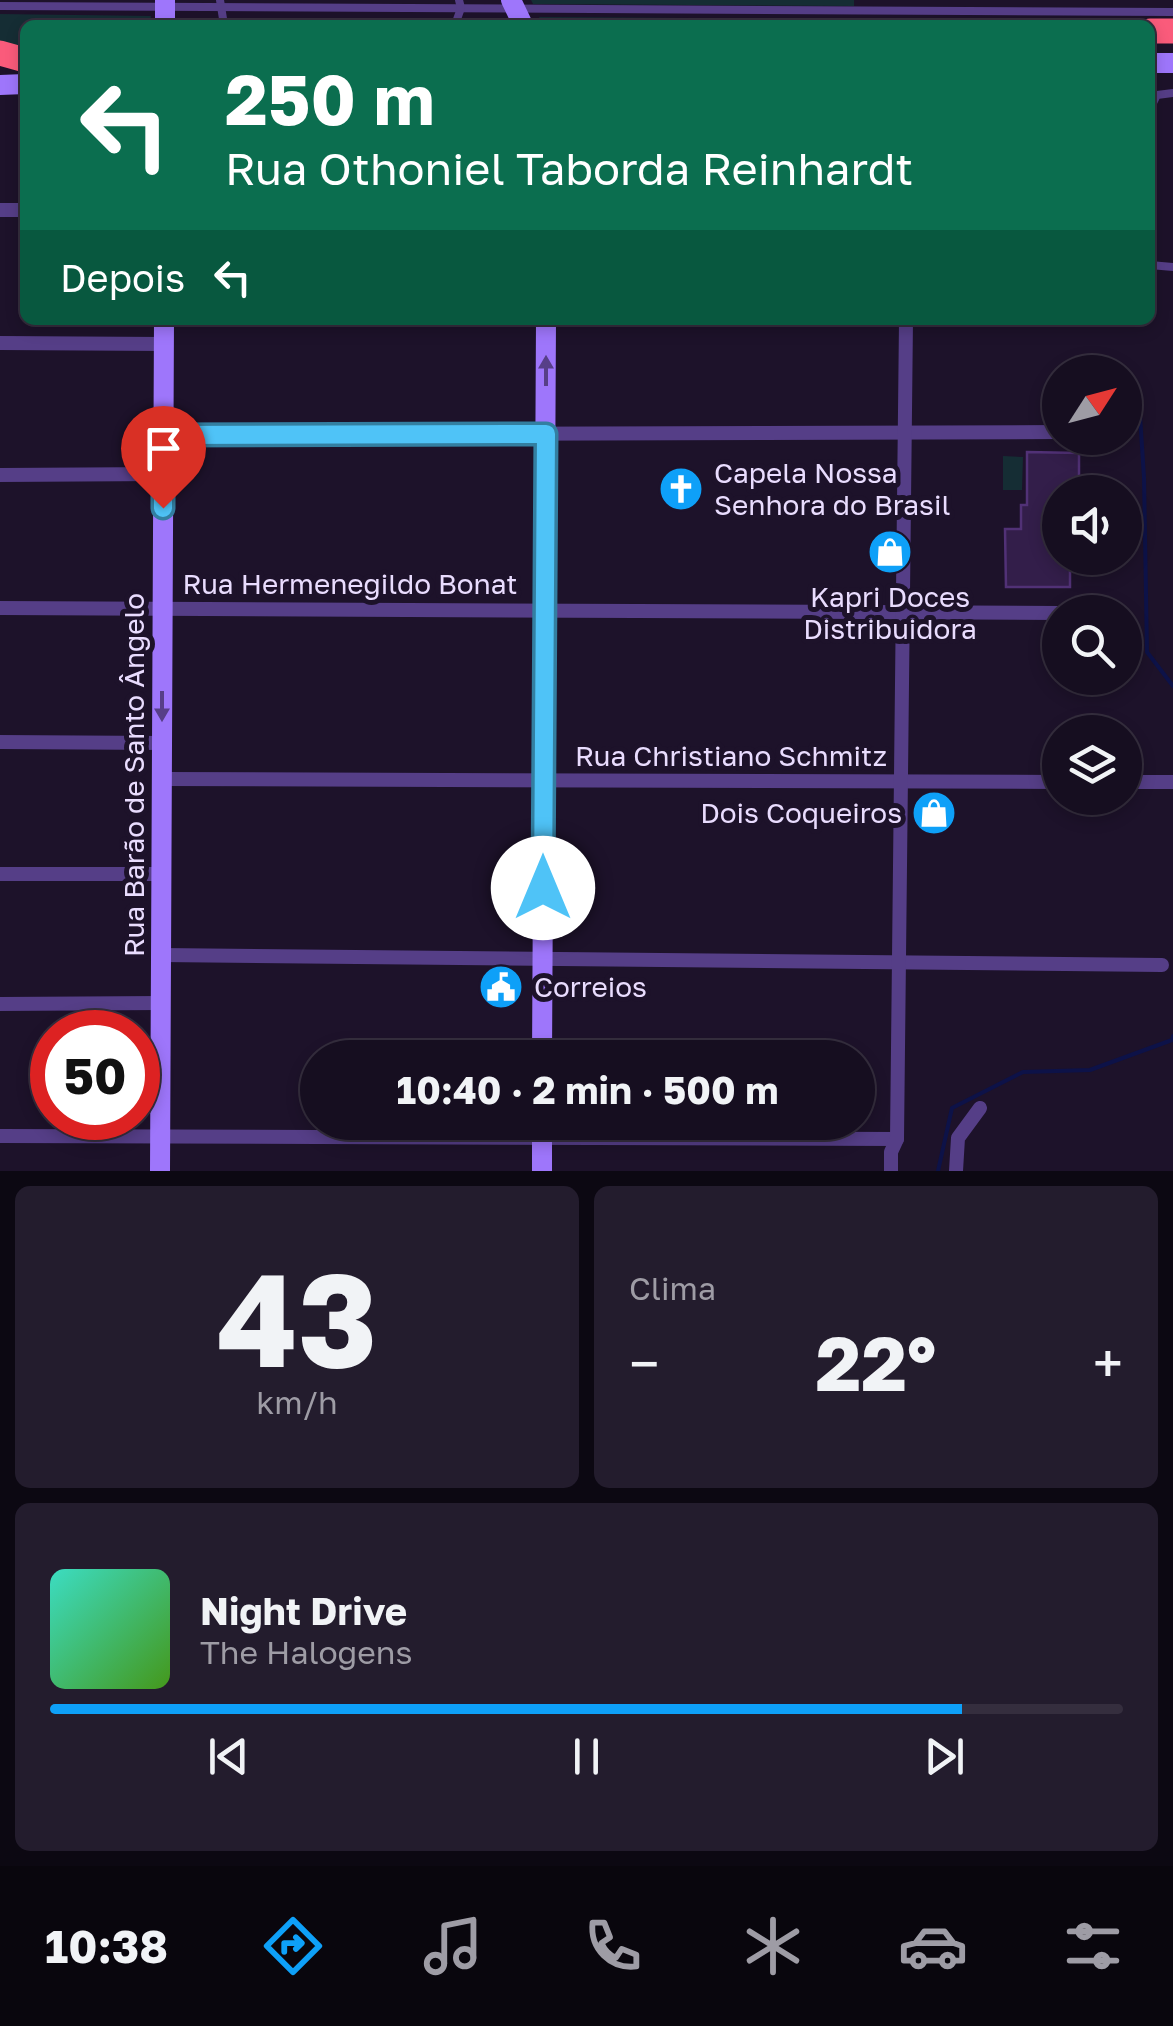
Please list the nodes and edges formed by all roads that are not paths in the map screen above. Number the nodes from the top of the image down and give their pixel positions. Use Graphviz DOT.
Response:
graph roads {
  1 [pos="219,4"];
  2 [pos="460,4"];
  3 [pos="0,6"];
  4 [pos="165,11"];
  5 [pos="516,11"];
  6 [pos="1173,12"];
  7 [pos="164,325"];
  8 [pos="546,325"];
  9 [pos="906,325"];
  10 [pos="0,343"];
  11 [pos="164,344"];
  12 [pos="905,432"];
  13 [pos="1042,432"];
  14 [pos="546,434"];
  15 [pos="163,435"];
  16 [pos="163,474"];
  17 [pos="0,475"];
  18 [pos="0,608"];
  19 [pos="162,608"];
  20 [pos="544,609"];
  21 [pos="903,612"];
  22 [pos="1042,612"];
  23 [pos="0,742"];
  24 [pos="162,743"];
  25 [pos="162,779"];
  26 [pos="544,780"];
  27 [pos="901,781"];
  28 [pos="1042,782"];
  29 [pos="1142,782"];
  30 [pos="1173,782"];
  31 [pos="0,874"];
  32 [pos="161,874"];
  33 [pos="161,955"];
  34 [pos="543,959"];
  35 [pos="899,962"];
  36 [pos="1162,965"];
  37 [pos="161,1003"];
  38 [pos="0,1004"];
  39 [pos="542,1040"];
  40 [pos="980,1108"];
  41 [pos="300,1134"];
  42 [pos="0,1136"];
  43 [pos="30,1136"];
  44 [pos="160,1136"];
  45 [pos="875,1138"];
  46 [pos="897,1139"];
  47 [pos="160,1140"];
  48 [pos="542,1140"];
  49 [pos="160,1171"];
  50 [pos="542,1171"];
  51 [pos="891,1171"];
  52 [pos="956,1171"];
  1 -- 2 [label="lane"];
  1 -- 4 [label="lane"];
  2 -- 5 [label="lane"];
  3 -- 4 [label="lane"];
  5 -- 6 [label="lane"];
  7 -- 11 [label="main road, Rua Barão de Santo Ângelo"];
  14 -- 8 [label="main road, one-way"];
  9 -- 12 [label="street"];
  10 -- 11 [label="street"];
  11 -- 15 [label="main road, Rua Barão de Santo Ângelo"];
  12 -- 13 [label="street"];
  12 -- 14 [label="street"];
  12 -- 21 [label="street"];
  14 -- 15 [label="street"];
  14 -- 20 [label="main road"];
  15 -- 16 [label="main road, Rua Barão de Santo Ângelo"];
  16 -- 17 [label="street"];
  16 -- 19 [label="main road, Rua Barão de Santo Ângelo"];
  18 -- 19 [label="street, Rua Hermenegildo Bonat"];
  19 -- 20 [label="street, Rua Hermenegildo Bonat"];
  19 -- 24 [label="main road, Rua Barão de Santo Ângelo, one-way"];
  20 -- 21 [label="street, Rua Hermenegildo Bonat"];
  20 -- 26 [label="main road"];
  21 -- 22 [label="street, Rua Hermenegildo Bonat"];
  21 -- 27 [label="street"];
  23 -- 24 [label="street"];
  24 -- 25 [label="main road, Rua Barão de Santo Ângelo"];
  25 -- 26 [label="street, Rua Christiano Schmitz"];
  25 -- 32 [label="main road, Rua Barão de Santo Ângelo"];
  26 -- 27 [label="street, Rua Christiano Schmitz"];
  26 -- 34 [label="main road"];
  27 -- 28 [label="street, Rua Christiano Schmitz"];
  27 -- 35 [label="street"];
  29 -- 30 [label="street"];
  31 -- 32 [label="street"];
  32 -- 33 [label="main road, Rua Barão de Santo Ângelo"];
  33 -- 34 [label="street"];
  33 -- 37 [label="main road, Rua Barão de Santo Ângelo"];
  34 -- 35 [label="street"];
  34 -- 39 [label="main road"];
  35 -- 36 [label="street"];
  35 -- 46 [label="street"];
  37 -- 38 [label="street"];
  37 -- 44 [label="main road, Rua Barão de Santo Ângelo"];
  40 -- 52 [label="street"];
  41 -- 44 [label="street"];
  42 -- 43 [label="street"];
  45 -- 46 [label="street"];
  46 -- 51 [label="street"];
  47 -- 49 [label="main road, Rua Barão de Santo Ângelo"];
  48 -- 50 [label="main road"];
}
